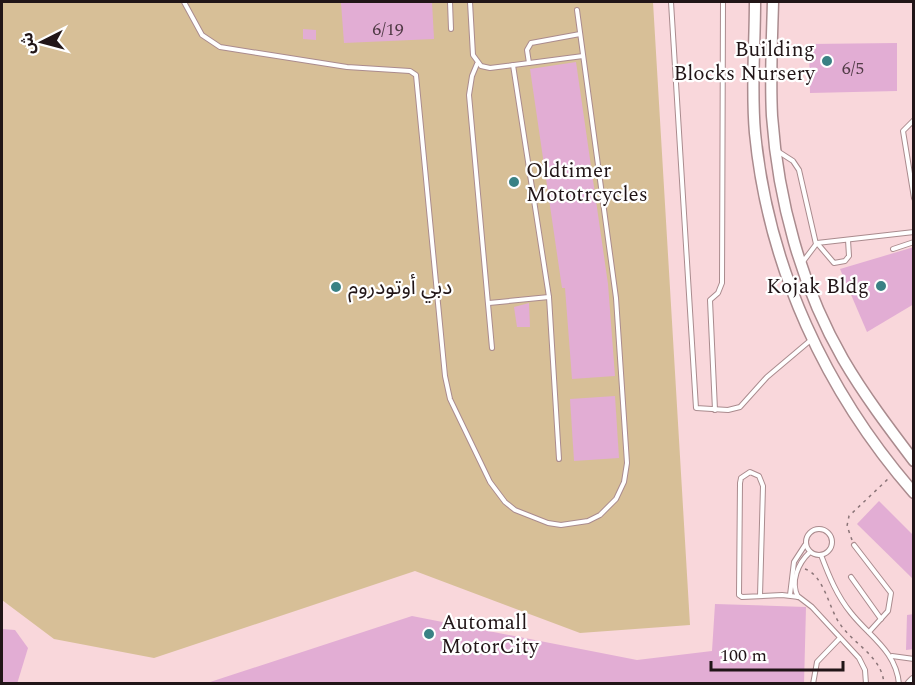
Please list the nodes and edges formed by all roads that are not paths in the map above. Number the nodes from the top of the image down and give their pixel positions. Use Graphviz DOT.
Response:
graph roads {
  1 [pos="184,2"];
  2 [pos="450,2"];
  3 [pos="470,2"];
  4 [pos="671,2"];
  5 [pos="723,2"];
  6 [pos="755,2"];
  7 [pos="773,2"];
  8 [pos="577,10"];
  9 [pos="451,29"];
  10 [pos="580,34"];
  11 [pos="755,48"];
  12 [pos="583,56"];
  13 [pos="529,63"];
  14 [pos="771,63"];
  15 [pos="477,64"];
  16 [pos="513,65"];
  17 [pos="914,120"];
  18 [pos="776,151"];
  19 [pos="914,198"];
  20 [pos="914,232"];
  21 [pos="848,240"];
  22 [pos="914,242"];
  23 [pos="817,244"];
  24 [pos="893,249"];
  25 [pos="802,263"];
  26 [pos="549,297"];
  27 [pos="489,303"];
  28 [pos="813,338"];
  29 [pos="492,348"];
  30 [pos="715,410"];
  31 [pos="559,459"];
  32 [pos="914,461"];
  33 [pos="914,493"];
  34 [pos="806,544"];
  35 [pos="854,545"];
  36 [pos="810,552"];
  37 [pos="821,555"];
  38 [pos="851,577"];
  39 [pos="790,595"];
  40 [pos="760,596"];
  41 [pos="799,597"];
  42 [pos="880,619"];
  43 [pos="869,632"];
  44 [pos="839,639"];
  45 [pos="892,656"];
  46 [pos="914,659"];
  47 [pos="914,680"];
  48 [pos="813,684"];
  49 [pos="866,684"];
  50 [pos="899,684"];
  51 [pos="910,684"];
  1 -- 12 [label="lane"];
  2 -- 9 [label="lane"];
  3 -- 15 [label="lane"];
  4 -- 30 [label="lane"];
  5 -- 30 [label="lane"];
  6 -- 11 [label="main road"];
  7 -- 14 [label="main road"];
  8 -- 10 [label="lane"];
  10 -- 12 [label="lane"];
  10 -- 13 [label="lane"];
  11 -- 14 [label="main road"];
  11 -- 28 [label="main road"];
  12 -- 13 [label="lane"];
  13 -- 16 [label="lane"];
  14 -- 18 [label="main road"];
  15 -- 16 [label="lane"];
  15 -- 27 [label="lane"];
  16 -- 26 [label="lane"];
  17 -- 19 [label="lane"];
  18 -- 23 [label="lane"];
  18 -- 25 [label="main road"];
  20 -- 21 [label="lane"];
  21 -- 23 [label="lane"];
  21 -- 23 [label="lane"];
  22 -- 24 [label="lane"];
  23 -- 25 [label="lane"];
  25 -- 32 [label="main road"];
  26 -- 27 [label="lane"];
  26 -- 31 [label="lane"];
  27 -- 29 [label="lane"];
  28 -- 30 [label="lane"];
  28 -- 33 [label="main road"];
  34 -- 36 [label="lane"];
  34 -- 37 [label="lane"];
  34 -- 39 [label="lane"];
  35 -- 42 [label="lane"];
  36 -- 37 [label="lane"];
  36 -- 41 [label="lane"];
  37 -- 43 [label="lane"];
  38 -- 42 [label="lane"];
  39 -- 40 [label="lane"];
  39 -- 41 [label="lane"];
  40 -- 40 [label="lane"];
  41 -- 44 [label="lane"];
  42 -- 43 [label="lane"];
  43 -- 45 [label="lane"];
  44 -- 48 [label="lane"];
  44 -- 49 [label="lane"];
  45 -- 46 [label="lane"];
  45 -- 50 [label="lane"];
  47 -- 51 [label="street"];
}
